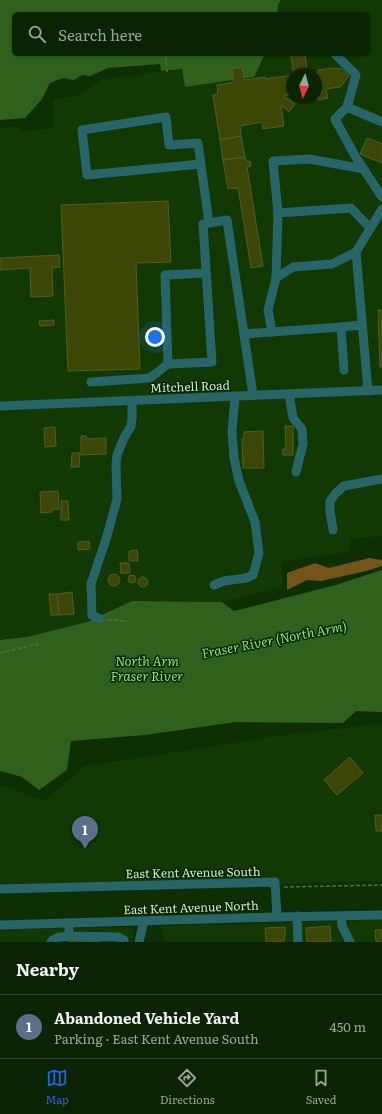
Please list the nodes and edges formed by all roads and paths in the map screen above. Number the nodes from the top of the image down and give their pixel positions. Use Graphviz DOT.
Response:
graph roads {
  1 [pos="166,56"];
  2 [pos="337,56"];
  3 [pos="167,72"];
  4 [pos="347,107"];
  5 [pos="382,122"];
  6 [pos="201,164"];
  7 [pos="364,169"];
  8 [pos="382,197"];
  9 [pos="382,209"];
  10 [pos="278,213"];
  11 [pos="209,222"];
  12 [pos="370,228"];
  13 [pos="356,252"];
  14 [pos="206,273"];
  15 [pos="276,278"];
  16 [pos="362,325"];
  17 [pos="341,327"];
  18 [pos="272,332"];
  19 [pos="244,334"];
  20 [pos="168,364"];
  21 [pos="344,370"];
  22 [pos="91,382"];
  23 [pos="382,390"];
  24 [pos="368,391"];
  25 [pos="289,394"];
  26 [pos="235,396"];
  27 [pos="252,396"];
  28 [pos="132,401"];
  29 [pos="0,406"];
  30 [pos="296,472"];
  31 [pos="382,479"];
  32 [pos="333,530"];
  33 [pos="214,585"];
  34 [pos="100,619"];
  35 [pos="127,621"];
  36 [pos="42,644"];
  37 [pos="0,653"];
  38 [pos="275,885"];
  39 [pos="382,885"];
  40 [pos="0,889"];
  41 [pos="382,915"];
  42 [pos="297,916"];
  43 [pos="341,916"];
  44 [pos="277,917"];
  45 [pos="144,921"];
  46 [pos="69,923"];
  47 [pos="0,925"];
  48 [pos="69,936"];
  49 [pos="126,941"];
  50 [pos="51,942"];
  51 [pos="139,942"];
  52 [pos="298,942"];
  53 [pos="350,942"];
  1 -- 3 [label="path"];
  2 -- 4 [label="street"];
  4 -- 5 [label="street"];
  4 -- 7 [label="street"];
  6 -- 6 [label="street"];
  6 -- 11 [label="street"];
  7 -- 8 [label="street"];
  7 -- 10 [label="street"];
  9 -- 12 [label="street"];
  10 -- 12 [label="street"];
  10 -- 15 [label="street"];
  11 -- 14 [label="street"];
  11 -- 19 [label="street"];
  12 -- 13 [label="street"];
  13 -- 15 [label="street"];
  13 -- 16 [label="street"];
  14 -- 20 [label="street"];
  14 -- 20 [label="street"];
  15 -- 18 [label="street"];
  16 -- 17 [label="street"];
  16 -- 24 [label="street"];
  17 -- 18 [label="street"];
  17 -- 21 [label="street"];
  18 -- 19 [label="street"];
  19 -- 27 [label="street"];
  20 -- 22 [label="street"];
  23 -- 24 [label="street, Mitchell Road"];
  24 -- 25 [label="street, Mitchell Road"];
  25 -- 27 [label="street, Mitchell Road"];
  25 -- 30 [label="street"];
  26 -- 27 [label="street, Mitchell Road"];
  26 -- 28 [label="street, Mitchell Road"];
  26 -- 33 [label="street"];
  28 -- 29 [label="street, Mitchell Road"];
  28 -- 34 [label="street"];
  31 -- 32 [label="street"];
  34 -- 35 [label="path"];
  36 -- 37 [label="path"];
  38 -- 39 [label="path, East Kent Avenue South"];
  38 -- 40 [label="street, East Kent Avenue South"];
  38 -- 44 [label="street"];
  41 -- 43 [label="street, East Kent Avenue North"];
  42 -- 43 [label="street, East Kent Avenue North"];
  42 -- 44 [label="street, East Kent Avenue North"];
  42 -- 52 [label="street"];
  43 -- 53 [label="street"];
  44 -- 45 [label="street, East Kent Avenue North"];
  45 -- 46 [label="street, East Kent Avenue North"];
  45 -- 51 [label="street"];
  46 -- 47 [label="street, East Kent Avenue North"];
  46 -- 48 [label="street"];
  48 -- 49 [label="street"];
  48 -- 50 [label="street"];
}
